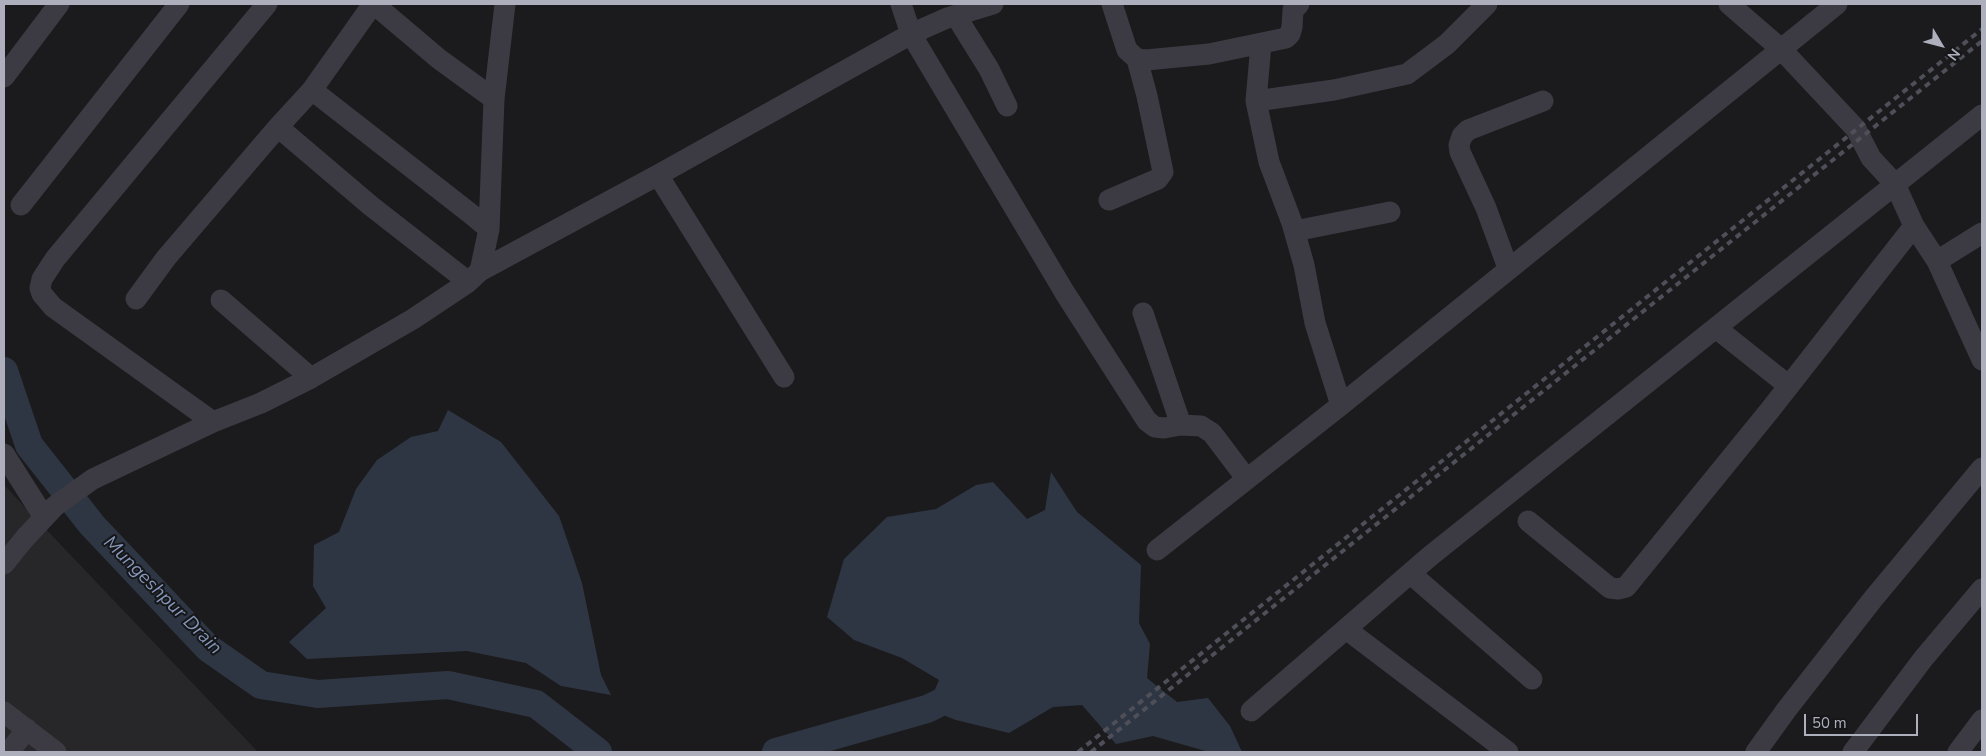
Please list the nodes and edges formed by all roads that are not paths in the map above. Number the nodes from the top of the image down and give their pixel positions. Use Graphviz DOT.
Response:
graph roads {
  1 [pos="59,4"];
  2 [pos="179,4"];
  3 [pos="267,4"];
  4 [pos="373,4"];
  5 [pos="505,4"];
  6 [pos="900,4"];
  7 [pos="993,4"];
  8 [pos="1112,4"];
  9 [pos="1299,4"];
  10 [pos="1487,4"];
  11 [pos="1729,4"];
  12 [pos="1837,4"];
  13 [pos="956,16"];
  14 [pos="911,34"];
  15 [pos="1261,44"];
  16 [pos="1782,48"];
  17 [pos="1137,59"];
  18 [pos="4,77"];
  19 [pos="312,90"];
  20 [pos="494,99"];
  21 [pos="1256,101"];
  22 [pos="1543,101"];
  23 [pos="1006,106"];
  24 [pos="1982,115"];
  25 [pos="278,127"];
  26 [pos="658,174"];
  27 [pos="1895,184"];
  28 [pos="1109,200"];
  29 [pos="20,205"];
  30 [pos="1390,212"];
  31 [pos="1914,226"];
  32 [pos="488,229"];
  33 [pos="1295,231"];
  34 [pos="1982,233"];
  35 [pos="1937,261"];
  36 [pos="1508,268"];
  37 [pos="474,277"];
  38 [pos="136,299"];
  39 [pos="221,300"];
  40 [pos="1143,313"];
  41 [pos="1716,328"];
  42 [pos="1982,360"];
  43 [pos="784,377"];
  44 [pos="311,378"];
  45 [pos="1789,386"];
  46 [pos="1341,404"];
  47 [pos="213,422"];
  48 [pos="1181,425"];
  49 [pos="4,454"];
  50 [pos="1982,468"];
  51 [pos="1246,478"];
  52 [pos="49,511"];
  53 [pos="1528,521"];
  54 [pos="1157,550"];
  55 [pos="4,564"];
  56 [pos="1411,574"];
  57 [pos="1982,589"];
  58 [pos="1346,628"];
  59 [pos="1532,679"];
  60 [pos="1251,711"];
  61 [pos="4,712"];
  62 [pos="1982,720"];
  63 [pos="27,729"];
  64 [pos="9,752"];
  65 [pos="56,752"];
  66 [pos="1508,752"];
  67 [pos="1756,752"];
  68 [pos="1853,752"];
  69 [pos="1958,752"];
  1 -- 18 [label="street"];
  2 -- 29 [label="street"];
  3 -- 47 [label="street"];
  4 -- 19 [label="street"];
  4 -- 20 [label="street"];
  5 -- 20 [label="street"];
  6 -- 14 [label="street"];
  7 -- 13 [label="street"];
  8 -- 17 [label="street"];
  9 -- 15 [label="street"];
  10 -- 21 [label="street"];
  11 -- 16 [label="street"];
  12 -- 16 [label="street"];
  13 -- 14 [label="street"];
  13 -- 23 [label="street"];
  14 -- 26 [label="street"];
  14 -- 48 [label="street"];
  15 -- 17 [label="street"];
  15 -- 21 [label="street"];
  16 -- 27 [label="street"];
  16 -- 36 [label="street"];
  17 -- 28 [label="street"];
  19 -- 25 [label="street"];
  19 -- 32 [label="street"];
  20 -- 32 [label="street"];
  21 -- 33 [label="street"];
  22 -- 36 [label="street"];
  24 -- 27 [label="street"];
  25 -- 37 [label="street"];
  25 -- 38 [label="street"];
  26 -- 37 [label="street"];
  26 -- 43 [label="street"];
  27 -- 31 [label="street"];
  27 -- 41 [label="street"];
  30 -- 33 [label="street"];
  31 -- 35 [label="street"];
  31 -- 45 [label="street"];
  32 -- 37 [label="street"];
  33 -- 46 [label="street"];
  34 -- 35 [label="street"];
  35 -- 42 [label="street"];
  36 -- 46 [label="street"];
  37 -- 44 [label="street"];
  39 -- 44 [label="street"];
  40 -- 48 [label="street"];
  41 -- 45 [label="street"];
  41 -- 56 [label="street"];
  44 -- 47 [label="street"];
  45 -- 53 [label="street"];
  46 -- 51 [label="street"];
  47 -- 52 [label="street"];
  48 -- 51 [label="street"];
  49 -- 52 [label="street"];
  50 -- 67 [label="street"];
  51 -- 54 [label="street"];
  52 -- 55 [label="street"];
  56 -- 58 [label="street"];
  56 -- 59 [label="street"];
  57 -- 68 [label="street"];
  58 -- 60 [label="street"];
  58 -- 66 [label="street"];
  61 -- 63 [label="street"];
  62 -- 69 [label="street"];
  63 -- 64 [label="street"];
  63 -- 65 [label="street"];
}
